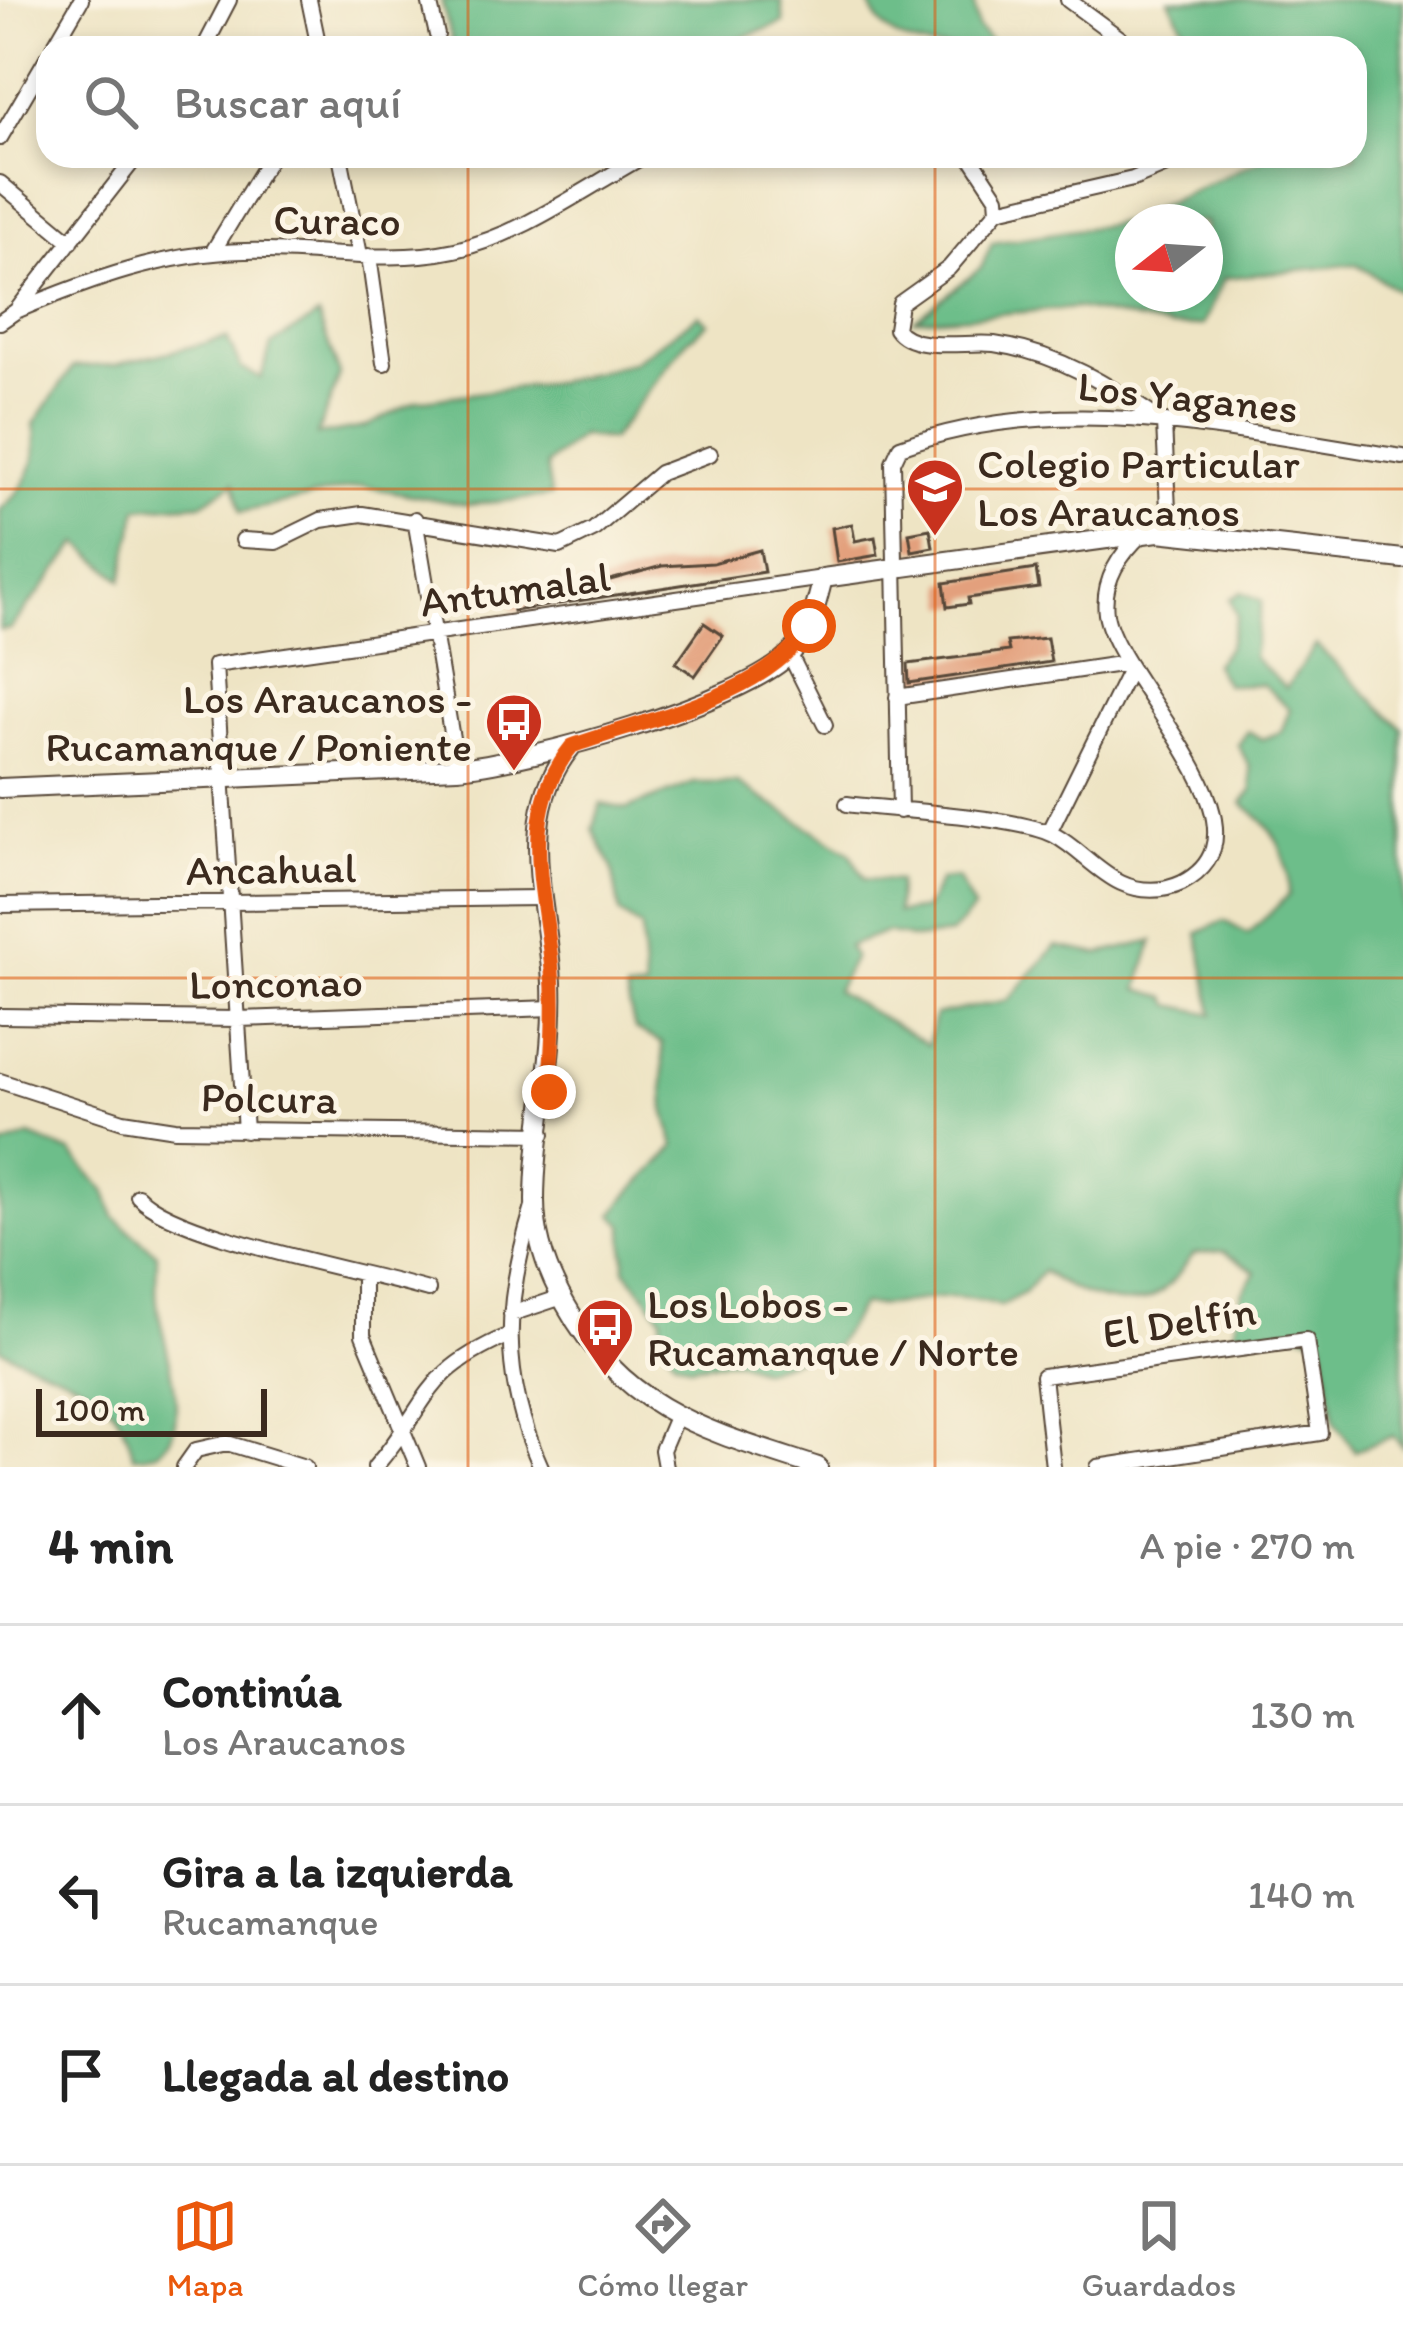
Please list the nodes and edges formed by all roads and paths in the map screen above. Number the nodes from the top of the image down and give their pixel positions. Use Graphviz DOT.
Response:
graph roads {
  1 [pos="81,0"];
  2 [pos="229,0"];
  3 [pos="309,0"];
  4 [pos="429,0"];
  5 [pos="1068,0"];
  6 [pos="436,35"];
  7 [pos="59,36"];
  8 [pos="210,36"];
  9 [pos="316,36"];
  10 [pos="1117,36"];
  11 [pos="36,76"];
  12 [pos="0,138"];
  13 [pos="128,168"];
  14 [pos="264,168"];
  15 [pos="343,168"];
  16 [pos="621,168"];
  17 [pos="978,168"];
  18 [pos="1159,168"];
  19 [pos="0,183"];
  20 [pos="998,210"];
  21 [pos="71,242"];
  22 [pos="212,253"];
  23 [pos="365,256"];
  24 [pos="16,311"];
  25 [pos="0,322"];
  26 [pos="384,363"];
  27 [pos="1164,423"];
  28 [pos="710,454"];
  29 [pos="1403,457"];
  30 [pos="415,519"];
  31 [pos="1169,532"];
  32 [pos="1142,534"];
  33 [pos="243,540"];
  34 [pos="1403,559"];
  35 [pos="894,568"];
  36 [pos="823,578"];
  37 [pos="434,633"];
  38 [pos="790,655"];
  39 [pos="1129,666"];
  40 [pos="897,697"];
  41 [pos="826,725"];
  42 [pos="572,746"];
  43 [pos="457,769"];
  44 [pos="221,780"];
  45 [pos="0,788"];
  46 [pos="847,804"];
  47 [pos="900,811"];
  48 [pos="1048,832"];
  49 [pos="543,898"];
  50 [pos="230,902"];
  51 [pos="0,905"];
  52 [pos="553,1008"];
  53 [pos="0,1016"];
  54 [pos="238,1019"];
  55 [pos="0,1082"];
  56 [pos="245,1131"];
  57 [pos="543,1134"];
  58 [pos="137,1196"];
  59 [pos="535,1203"];
  60 [pos="363,1276"];
  61 [pos="428,1290"];
  62 [pos="562,1297"];
  63 [pos="511,1314"];
  64 [pos="509,1335"];
  65 [pos="676,1417"];
  66 [pos="406,1431"];
  67 [pos="184,1467"];
  68 [pos="304,1467"];
  69 [pos="375,1467"];
  70 [pos="418,1467"];
  71 [pos="541,1467"];
  72 [pos="665,1467"];
  73 [pos="818,1467"];
  74 [pos="1053,1467"];
  75 [pos="1098,1467"];
  1 -- 7 [label="street"];
  2 -- 8 [label="street"];
  3 -- 9 [label="street"];
  4 -- 6 [label="street"];
  5 -- 10 [label="street"];
  11 -- 12 [label="street"];
  13 -- 21 [label="street"];
  14 -- 22 [label="street"];
  15 -- 23 [label="street"];
  16 -- 23 [label="street, Curaco"];
  17 -- 20 [label="street"];
  18 -- 20 [label="street"];
  19 -- 21 [label="street"];
  20 -- 27 [label="street"];
  21 -- 24 [label="street"];
  22 -- 23 [label="street, Curaco"];
  22 -- 24 [label="street, Curaco"];
  23 -- 26 [label="street"];
  24 -- 25 [label="street"];
  27 -- 29 [label="street, Los Yaganes"];
  27 -- 31 [label="street"];
  27 -- 35 [label="street, Los Yaganes"];
  28 -- 30 [label="street"];
  30 -- 33 [label="street"];
  30 -- 37 [label="street"];
  31 -- 32 [label="street"];
  31 -- 34 [label="street"];
  32 -- 35 [label="street"];
  32 -- 39 [label="street"];
  35 -- 36 [label="street"];
  35 -- 40 [label="street"];
  36 -- 37 [label="street, Antumalal"];
  36 -- 38 [label="street"];
  37 -- 43 [label="street"];
  37 -- 44 [label="street, Antumalal"];
  38 -- 41 [label="street"];
  38 -- 42 [label="street"];
  39 -- 40 [label="street"];
  39 -- 48 [label="street"];
  39 -- 48 [label="street"];
  40 -- 47 [label="street"];
  42 -- 43 [label="street"];
  42 -- 49 [label="street"];
  43 -- 44 [label="street"];
  44 -- 45 [label="street"];
  44 -- 50 [label="street"];
  46 -- 47 [label="street"];
  47 -- 48 [label="street"];
  49 -- 50 [label="street, Ancahual"];
  49 -- 52 [label="street"];
  50 -- 51 [label="street, Ancahual"];
  50 -- 54 [label="street"];
  52 -- 54 [label="street, Lonconao"];
  52 -- 57 [label="street"];
  53 -- 54 [label="street, Lonconao"];
  54 -- 56 [label="street"];
  55 -- 56 [label="street, Polcura"];
  56 -- 57 [label="street, Polcura"];
  57 -- 59 [label="street"];
  58 -- 60 [label="street"];
  59 -- 62 [label="street"];
  59 -- 63 [label="street"];
  60 -- 61 [label="street"];
  60 -- 66 [label="street"];
  62 -- 63 [label="street"];
  62 -- 65 [label="street"];
  63 -- 64 [label="street"];
  64 -- 66 [label="street"];
  64 -- 71 [label="street"];
  65 -- 72 [label="street"];
  65 -- 73 [label="street"];
  66 -- 69 [label="street"];
  66 -- 70 [label="street"];
  67 -- 68 [label="street"];
  74 -- 75 [label="street, El Delfín"];
}
